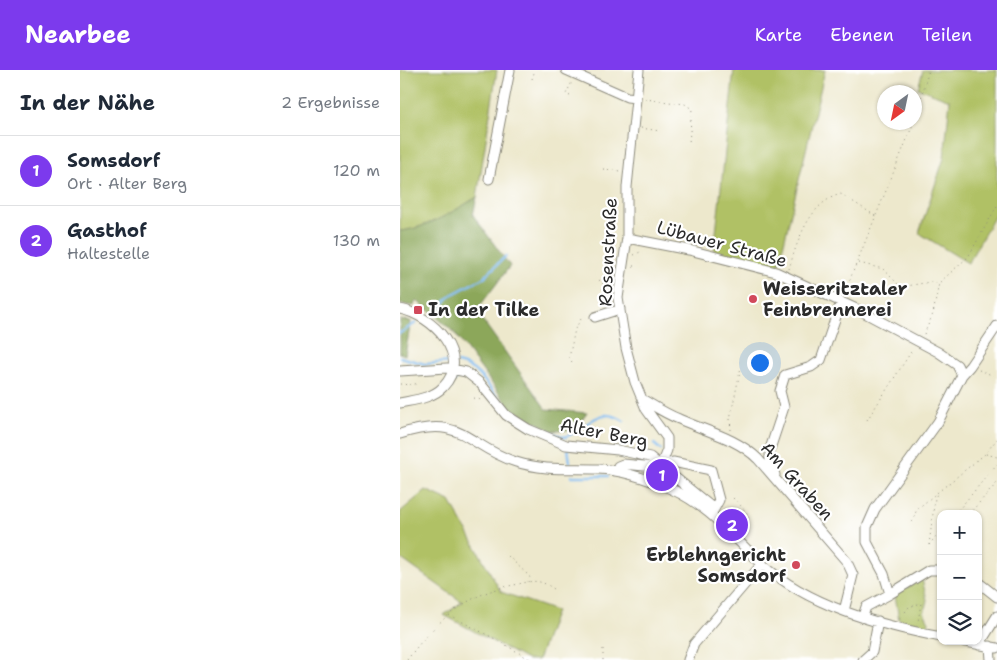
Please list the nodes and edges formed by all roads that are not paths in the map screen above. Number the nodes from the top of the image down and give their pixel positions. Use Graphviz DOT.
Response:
graph roads {
  1 [pos="510,70"];
  2 [pos="566,70"];
  3 [pos="639,70"];
  4 [pos="636,98"];
  5 [pos="489,179"];
  6 [pos="627,238"];
  7 [pos="841,302"];
  8 [pos="400,309"];
  9 [pos="620,309"];
  10 [pos="595,317"];
  11 [pos="997,326"];
  12 [pos="454,365"];
  13 [pos="400,371"];
  14 [pos="962,374"];
  15 [pos="641,398"];
  16 [pos="400,402"];
  17 [pos="400,434"];
  18 [pos="661,465"];
  19 [pos="618,471"];
  20 [pos="778,482"];
  21 [pos="713,511"];
  22 [pos="762,564"];
  23 [pos="937,570"];
  24 [pos="982,585"];
  25 [pos="890,594"];
  26 [pos="997,597"];
  27 [pos="844,611"];
  28 [pos="863,616"];
  29 [pos="997,616"];
  30 [pos="878,621"];
  31 [pos="937,636"];
  32 [pos="982,639"];
  33 [pos="978,645"];
  34 [pos="993,647"];
  35 [pos="688,660"];
  36 [pos="862,660"];
  37 [pos="991,660"];
  1 -- 5 [label="street"];
  2 -- 4 [label="street"];
  3 -- 4 [label="street, Rosenstraße"];
  4 -- 6 [label="street, Rosenstraße"];
  6 -- 7 [label="street, Lübauer Straße"];
  6 -- 9 [label="street, Rosenstraße"];
  7 -- 14 [label="street, Lübauer Straße"];
  7 -- 20 [label="street"];
  8 -- 12 [label="street"];
  9 -- 10 [label="street"];
  9 -- 15 [label="street, Rosenstraße"];
  11 -- 14 [label="street"];
  12 -- 13 [label="street, Alter Berg"];
  12 -- 16 [label="street"];
  12 -- 18 [label="street, Alter Berg"];
  14 -- 25 [label="street"];
  15 -- 18 [label="street, Rosenstraße"];
  15 -- 20 [label="street, Am Graben"];
  17 -- 19 [label="street"];
  18 -- 19 [label="street"];
  18 -- 21 [label="street, Alter Berg"];
  18 -- 21 [label="street"];
  19 -- 21 [label="street"];
  20 -- 27 [label="street, Am Graben"];
  21 -- 22 [label="street"];
  22 -- 27 [label="street"];
  22 -- 35 [label="street"];
  23 -- 25 [label="street"];
  24 -- 26 [label="street"];
  25 -- 28 [label="street"];
  27 -- 28 [label="street"];
  28 -- 30 [label="street"];
  29 -- 32 [label="street"];
  30 -- 31 [label="street"];
  30 -- 36 [label="street"];
  33 -- 34 [label="street"];
  34 -- 37 [label="street"];
}
